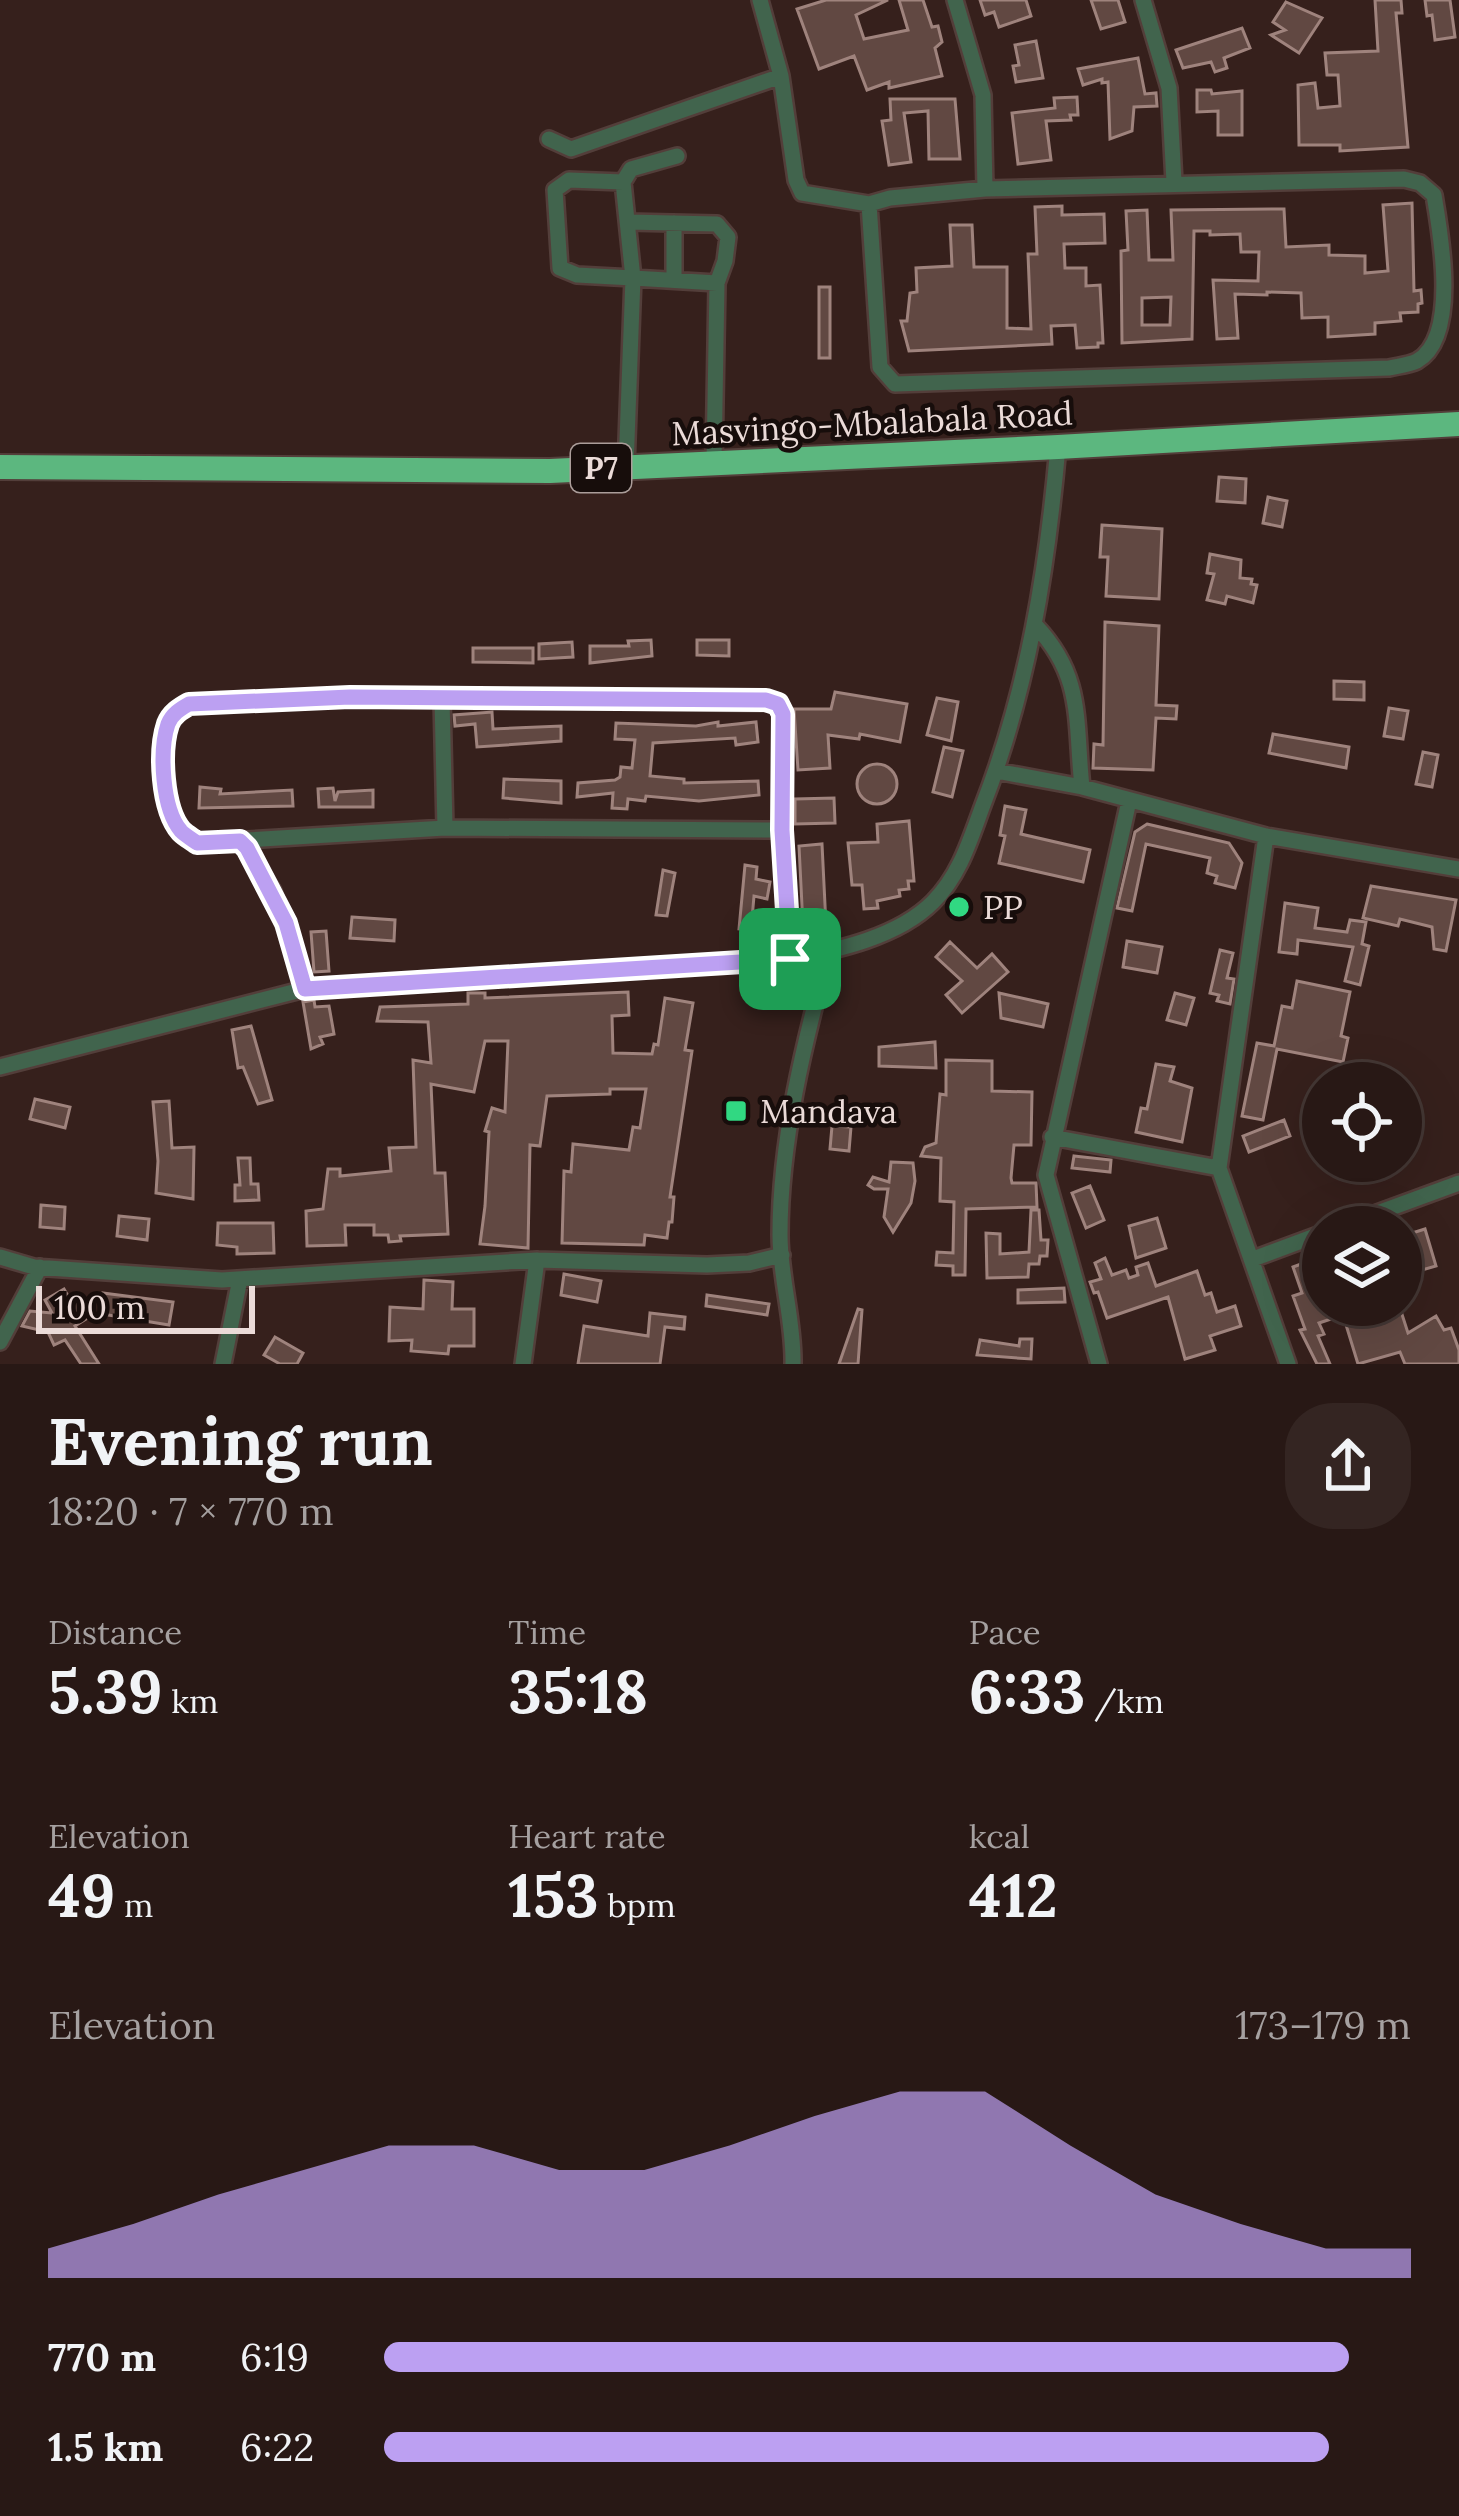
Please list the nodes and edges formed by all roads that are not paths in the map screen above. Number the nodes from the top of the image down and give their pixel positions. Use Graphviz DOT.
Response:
graph roads {
  1 [pos="760,0"];
  2 [pos="955,0"];
  3 [pos="1143,0"];
  4 [pos="782,76"];
  5 [pos="549,139"];
  6 [pos="677,156"];
  7 [pos="623,182"];
  8 [pos="1174,182"];
  9 [pos="985,189"];
  10 [pos="869,204"];
  11 [pos="628,222"];
  12 [pos="674,223"];
  13 [pos="1452,261"];
  14 [pos="633,278"];
  15 [pos="674,280"];
  16 [pos="717,283"];
  17 [pos="1459,424"];
  18 [pos="1058,448"];
  19 [pos="714,463"];
  20 [pos="0,467"];
  21 [pos="626,467"];
  22 [pos="1036,626"];
  23 [pos="442,699"];
  24 [pos="996,771"];
  25 [pos="1082,787"];
  26 [pos="1129,801"];
  27 [pos="445,829"];
  28 [pos="782,830"];
  29 [pos="1266,836"];
  30 [pos="240,841"];
  31 [pos="1459,869"];
  32 [pos="829,952"];
  33 [pos="790,959"];
  34 [pos="305,989"];
  35 [pos="0,1067"];
  36 [pos="1052,1137"];
  37 [pos="1219,1168"];
  38 [pos="1459,1183"];
  39 [pos="1397,1206"];
  40 [pos="1302,1241"];
  41 [pos="782,1255"];
  42 [pos="0,1257"];
  43 [pos="1253,1259"];
  44 [pos="537,1260"];
  45 [pos="40,1267"];
  46 [pos="240,1279"];
  47 [pos="0,1342"];
  48 [pos="223,1364"];
  49 [pos="523,1364"];
  50 [pos="793,1364"];
  51 [pos="1099,1364"];
  52 [pos="1288,1364"];
  1 -- 4 [label="street"];
  2 -- 9 [label="street"];
  3 -- 8 [label="street"];
  4 -- 5 [label="street"];
  4 -- 10 [label="street"];
  6 -- 7 [label="street"];
  7 -- 11 [label="street"];
  7 -- 14 [label="street"];
  8 -- 9 [label="street"];
  8 -- 13 [label="street"];
  9 -- 10 [label="street"];
  10 -- 13 [label="street"];
  11 -- 12 [label="street"];
  11 -- 14 [label="street"];
  12 -- 15 [label="street"];
  12 -- 16 [label="street"];
  14 -- 15 [label="street"];
  14 -- 21 [label="street"];
  15 -- 16 [label="street"];
  16 -- 19 [label="street"];
  17 -- 18 [label="highway, Masvingo-Mbalabala Road / P7"];
  18 -- 19 [label="highway, Masvingo-Mbalabala Road / P7"];
  18 -- 22 [label="street"];
  19 -- 21 [label="highway, Masvingo-Mbalabala Road / P7"];
  20 -- 21 [label="highway, Masvingo-Mbalabala Road / P7"];
  22 -- 24 [label="street"];
  22 -- 25 [label="street"];
  23 -- 27 [label="street"];
  23 -- 28 [label="street"];
  23 -- 30 [label="street"];
  24 -- 25 [label="street"];
  24 -- 32 [label="street"];
  25 -- 26 [label="street"];
  26 -- 29 [label="street"];
  26 -- 36 [label="street"];
  27 -- 28 [label="street"];
  27 -- 30 [label="street"];
  28 -- 33 [label="street"];
  29 -- 31 [label="street"];
  29 -- 37 [label="street"];
  30 -- 34 [label="street"];
  32 -- 33 [label="street"];
  32 -- 41 [label="street"];
  33 -- 34 [label="street"];
  34 -- 35 [label="street"];
  36 -- 37 [label="street"];
  36 -- 51 [label="street"];
  37 -- 43 [label="street"];
  38 -- 39 [label="street"];
  40 -- 43 [label="street"];
  41 -- 44 [label="street"];
  41 -- 50 [label="street"];
  42 -- 45 [label="street"];
  43 -- 52 [label="street"];
  44 -- 46 [label="street"];
  44 -- 49 [label="street"];
  45 -- 46 [label="street"];
  45 -- 47 [label="street"];
  46 -- 48 [label="street"];
}
